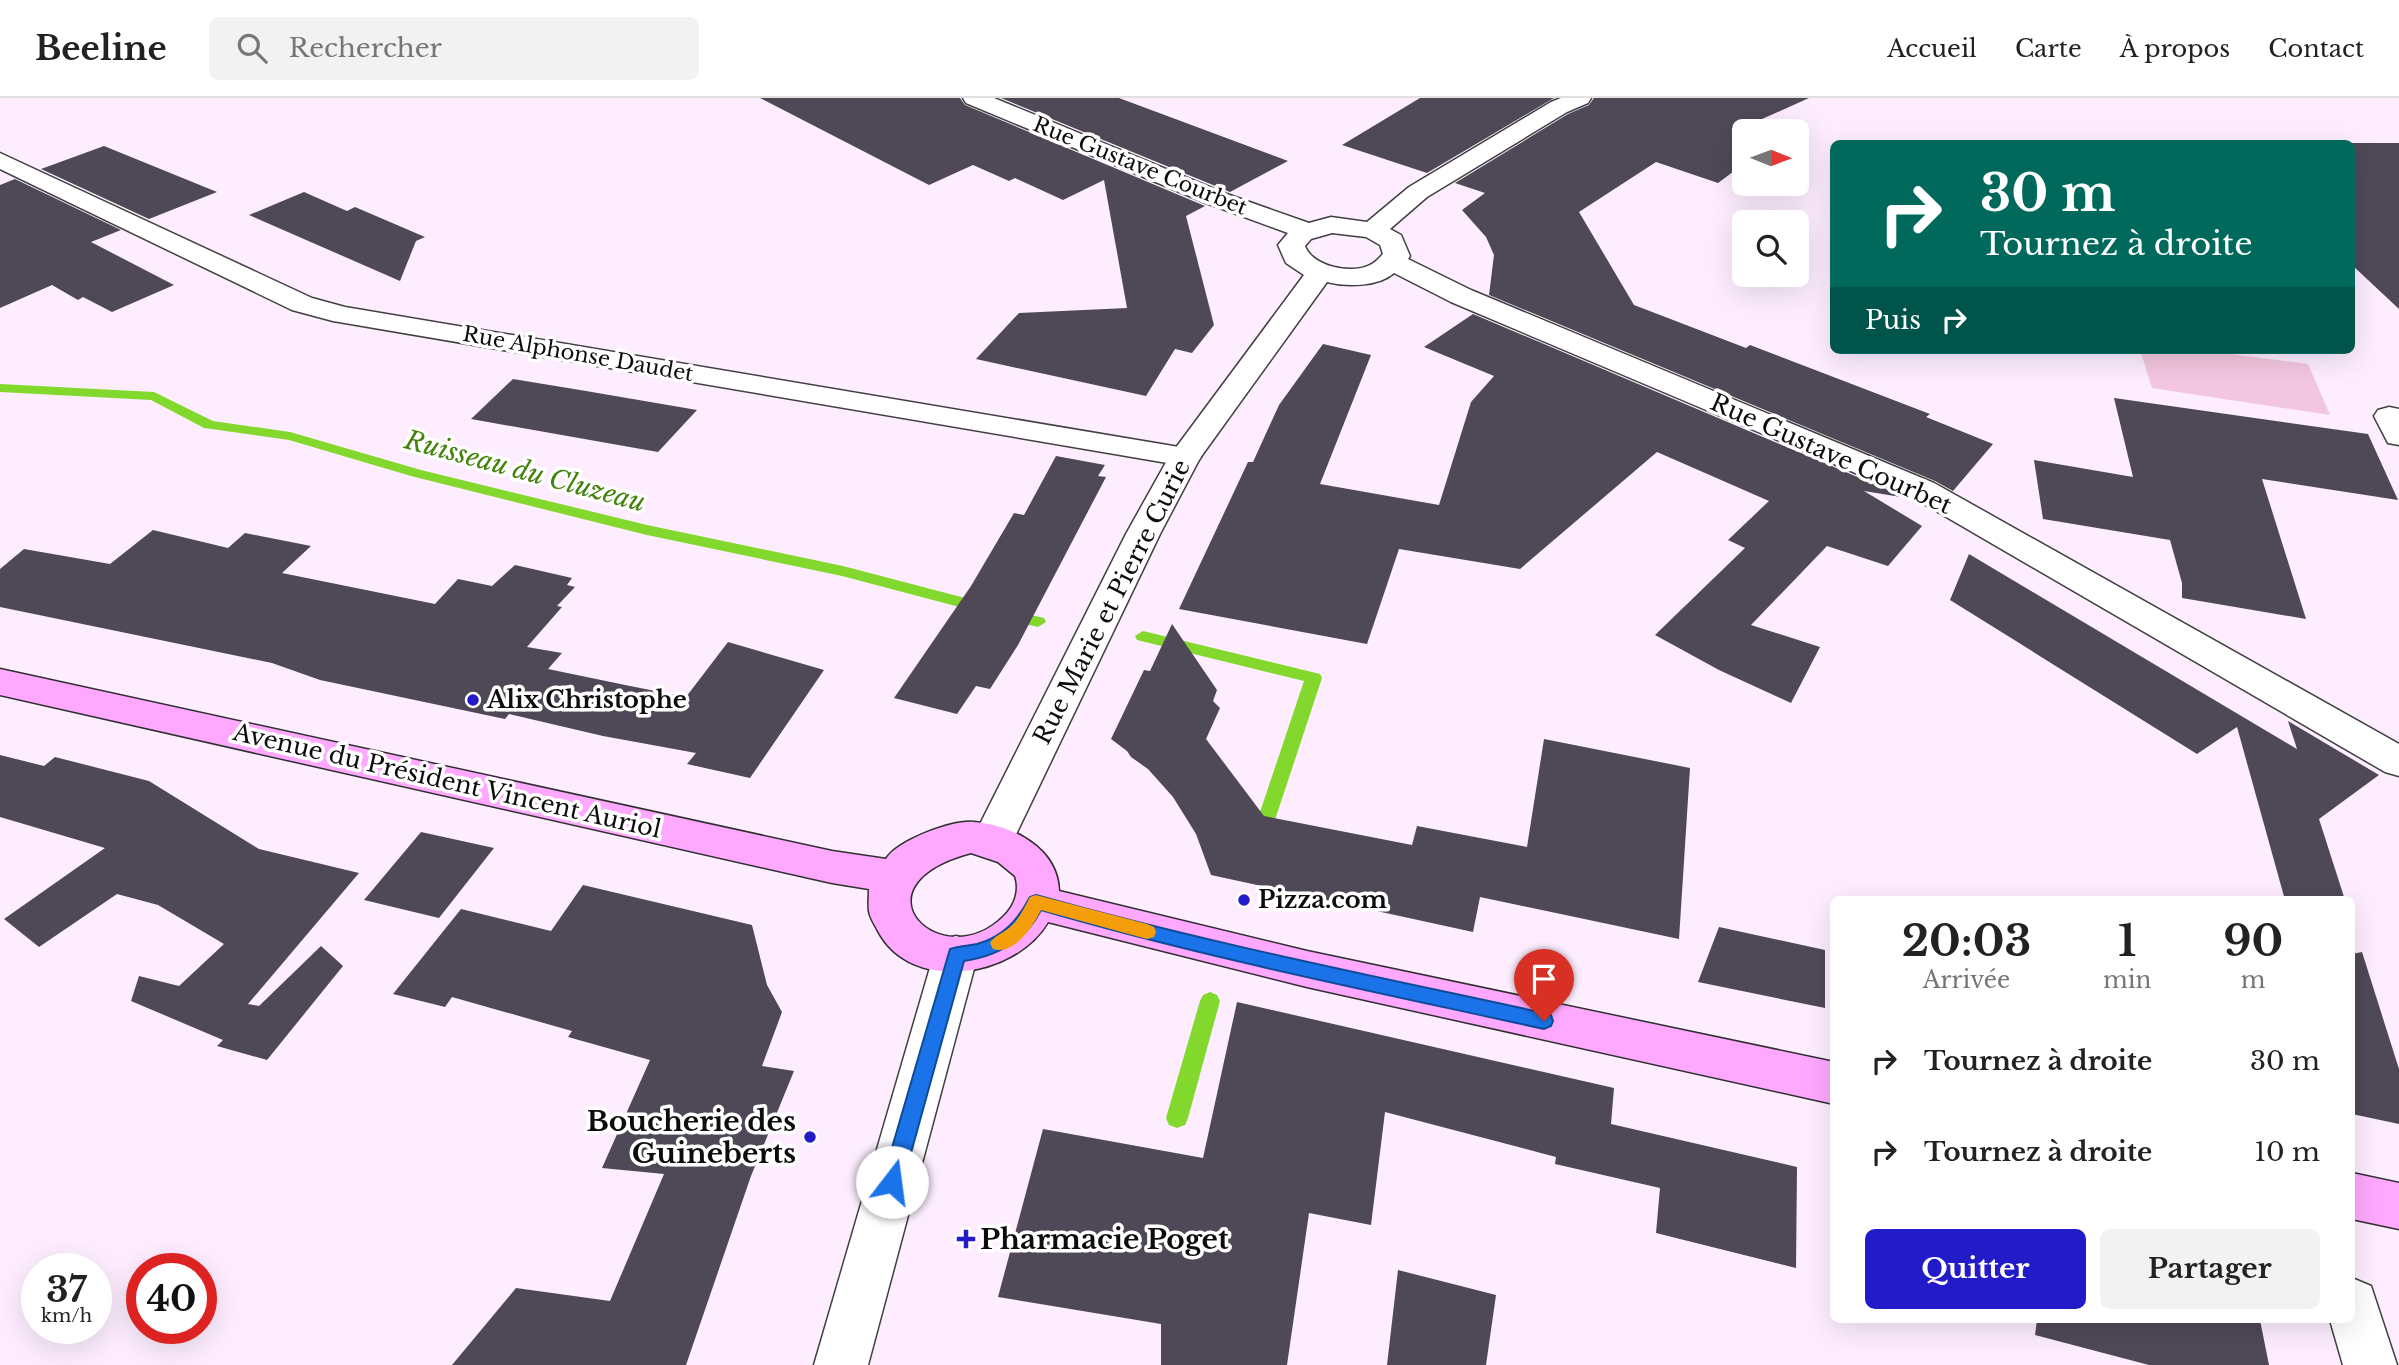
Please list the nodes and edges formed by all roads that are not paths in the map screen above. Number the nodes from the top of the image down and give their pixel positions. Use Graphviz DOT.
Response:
graph roads {
  1 [pos="974,98"];
  2 [pos="1580,98"];
  3 [pos="0,160"];
  4 [pos="1373,230"];
  5 [pos="1306,231"];
  6 [pos="1392,262"];
  7 [pos="1320,272"];
  8 [pos="1185,457"];
  9 [pos="0,682"];
  10 [pos="2399,762"];
  11 [pos="993,840"];
  12 [pos="894,877"];
  13 [pos="1036,902"];
  14 [pos="956,954"];
  15 [pos="1830,1082"];
  16 [pos="2355,1197"];
  17 [pos="2399,1206"];
  18 [pos="2355,1314"];
  19 [pos="841,1365"];
  20 [pos="2370,1365"];
  1 -- 5 [label="street, Rue Gustave Courbet"];
  2 -- 4 [label="street"];
  3 -- 8 [label="street, Rue Alphonse Daudet"];
  4 -- 5 [label="street"];
  4 -- 6 [label="street"];
  5 -- 7 [label="street"];
  6 -- 7 [label="street"];
  6 -- 10 [label="street, Rue Gustave Courbet"];
  7 -- 8 [label="street, Rue Marie et Pierre Curie"];
  8 -- 11 [label="street, Rue Marie et Pierre Curie"];
  9 -- 12 [label="main road, Avenue du Président Vincent Auriol"];
  11 -- 12 [label="main road"];
  11 -- 13 [label="main road"];
  12 -- 14 [label="main road"];
  13 -- 14 [label="main road"];
  13 -- 15 [label="main road"];
  14 -- 19 [label="street"];
  16 -- 17 [label="main road"];
  18 -- 20 [label="street"];
}
